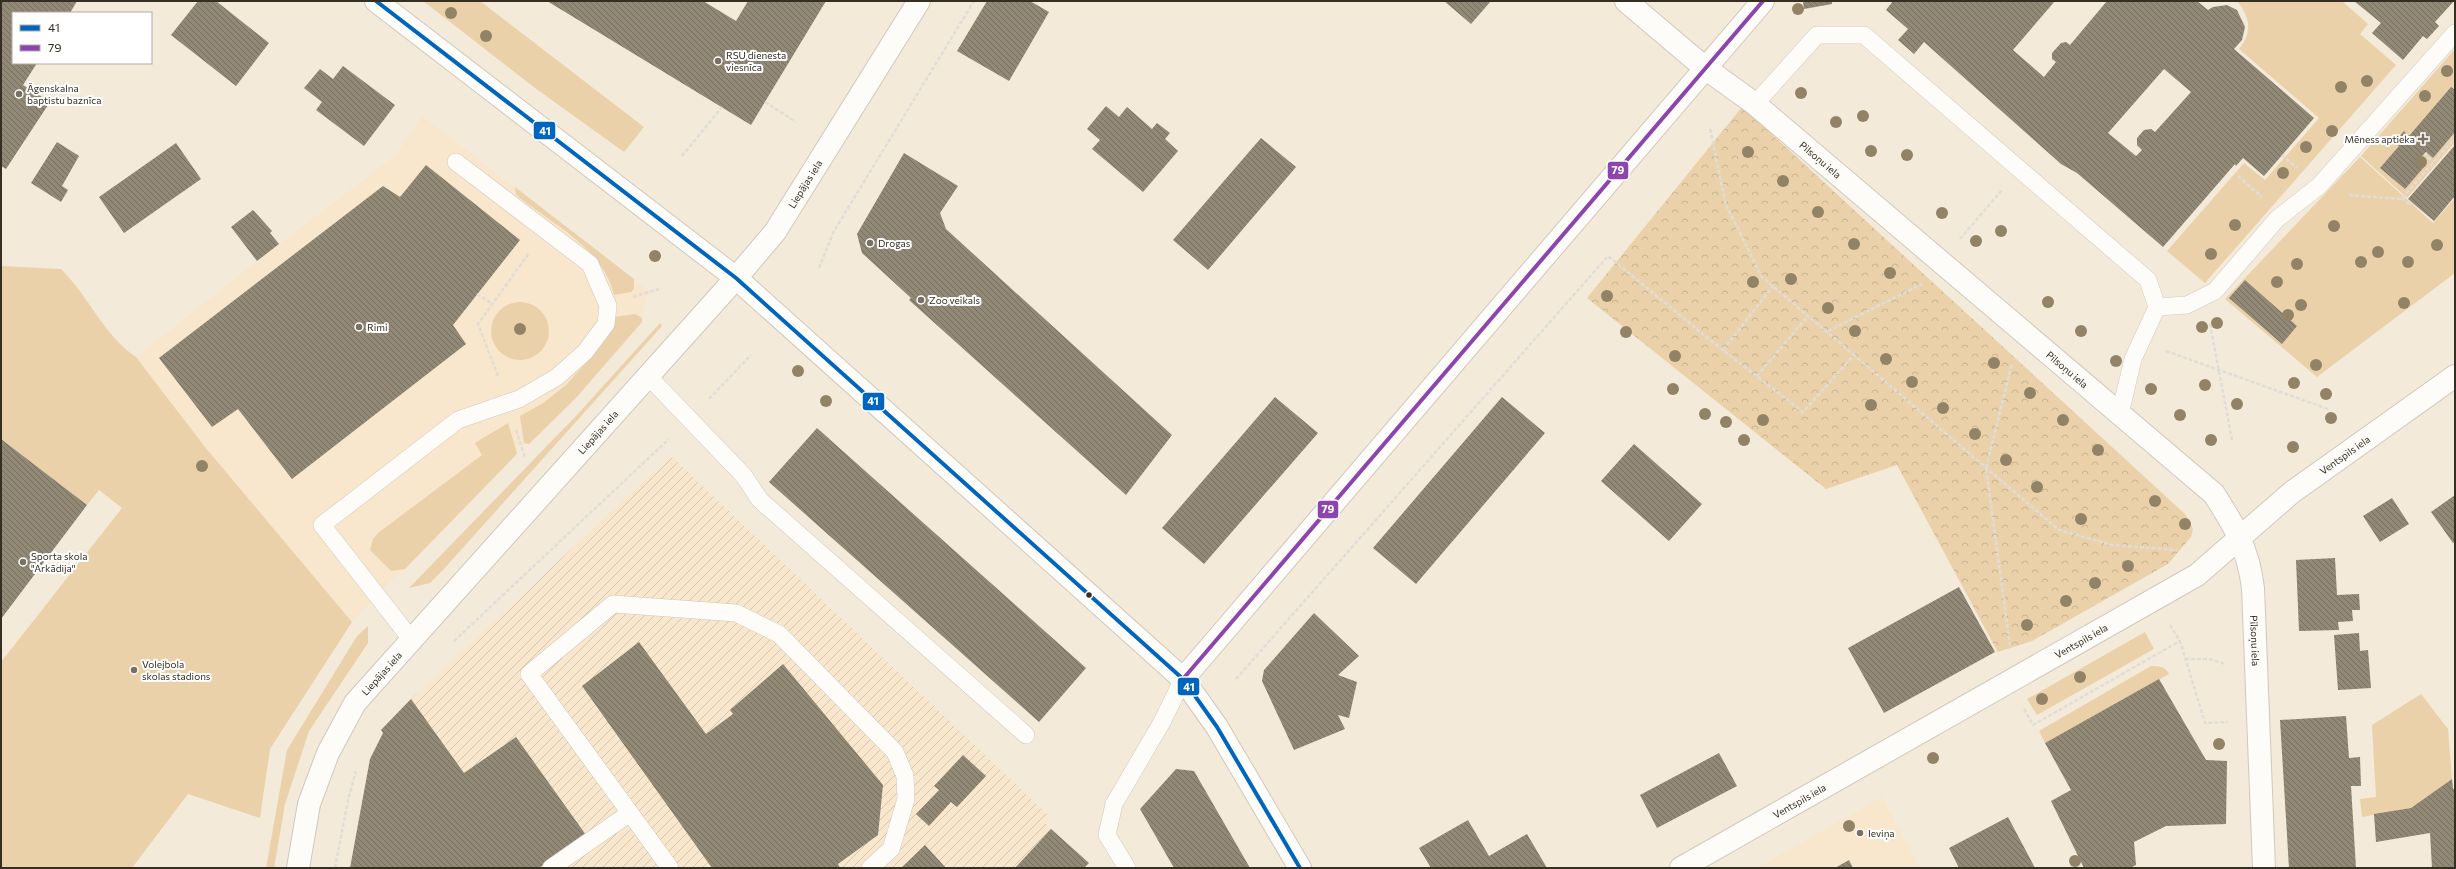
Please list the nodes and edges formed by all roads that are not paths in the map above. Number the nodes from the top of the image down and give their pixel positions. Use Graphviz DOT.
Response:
graph roads {
  1 [pos="376,1"];
  2 [pos="919,1"];
  3 [pos="1626,1"];
  4 [pos="1763,1"];
  5 [pos="2455,33"];
  6 [pos="1705,68"];
  7 [pos="1755,104"];
  8 [pos="456,162"];
  9 [pos="736,278"];
  10 [pos="2157,307"];
  11 [pos="2455,376"];
  12 [pos="649,377"];
  13 [pos="2120,414"];
  14 [pos="2240,536"];
  15 [pos="411,639"];
  16 [pos="1183,679"];
  17 [pos="1026,735"];
  18 [pos="630,813"];
  19 [pos="298,868"];
  20 [pos="551,868"];
  21 [pos="670,868"];
  22 [pos="870,868"];
  23 [pos="1127,868"];
  24 [pos="1300,868"];
  25 [pos="1681,868"];
  26 [pos="2264,868"];
  1 -- 9 [label="street"];
  2 -- 9 [label="street, Liepājas iela"];
  3 -- 6 [label="street, Pilsoņu iela"];
  4 -- 6 [label="street"];
  5 -- 10 [label="lane"];
  6 -- 7 [label="street, Pilsoņu iela"];
  6 -- 16 [label="street"];
  7 -- 10 [label="lane"];
  7 -- 13 [label="street, Pilsoņu iela"];
  8 -- 15 [label="lane"];
  9 -- 12 [label="street, Liepājas iela"];
  9 -- 16 [label="street"];
  10 -- 13 [label="lane"];
  11 -- 14 [label="street, Ventspils iela"];
  12 -- 15 [label="street, Liepājas iela"];
  12 -- 17 [label="lane"];
  13 -- 14 [label="street, Pilsoņu iela"];
  14 -- 25 [label="street, Ventspils iela"];
  14 -- 26 [label="street, Pilsoņu iela"];
  15 -- 19 [label="street, Liepājas iela"];
  16 -- 23 [label="lane"];
  16 -- 24 [label="street"];
  18 -- 20 [label="lane"];
  18 -- 21 [label="lane"];
  18 -- 22 [label="lane"];
}
